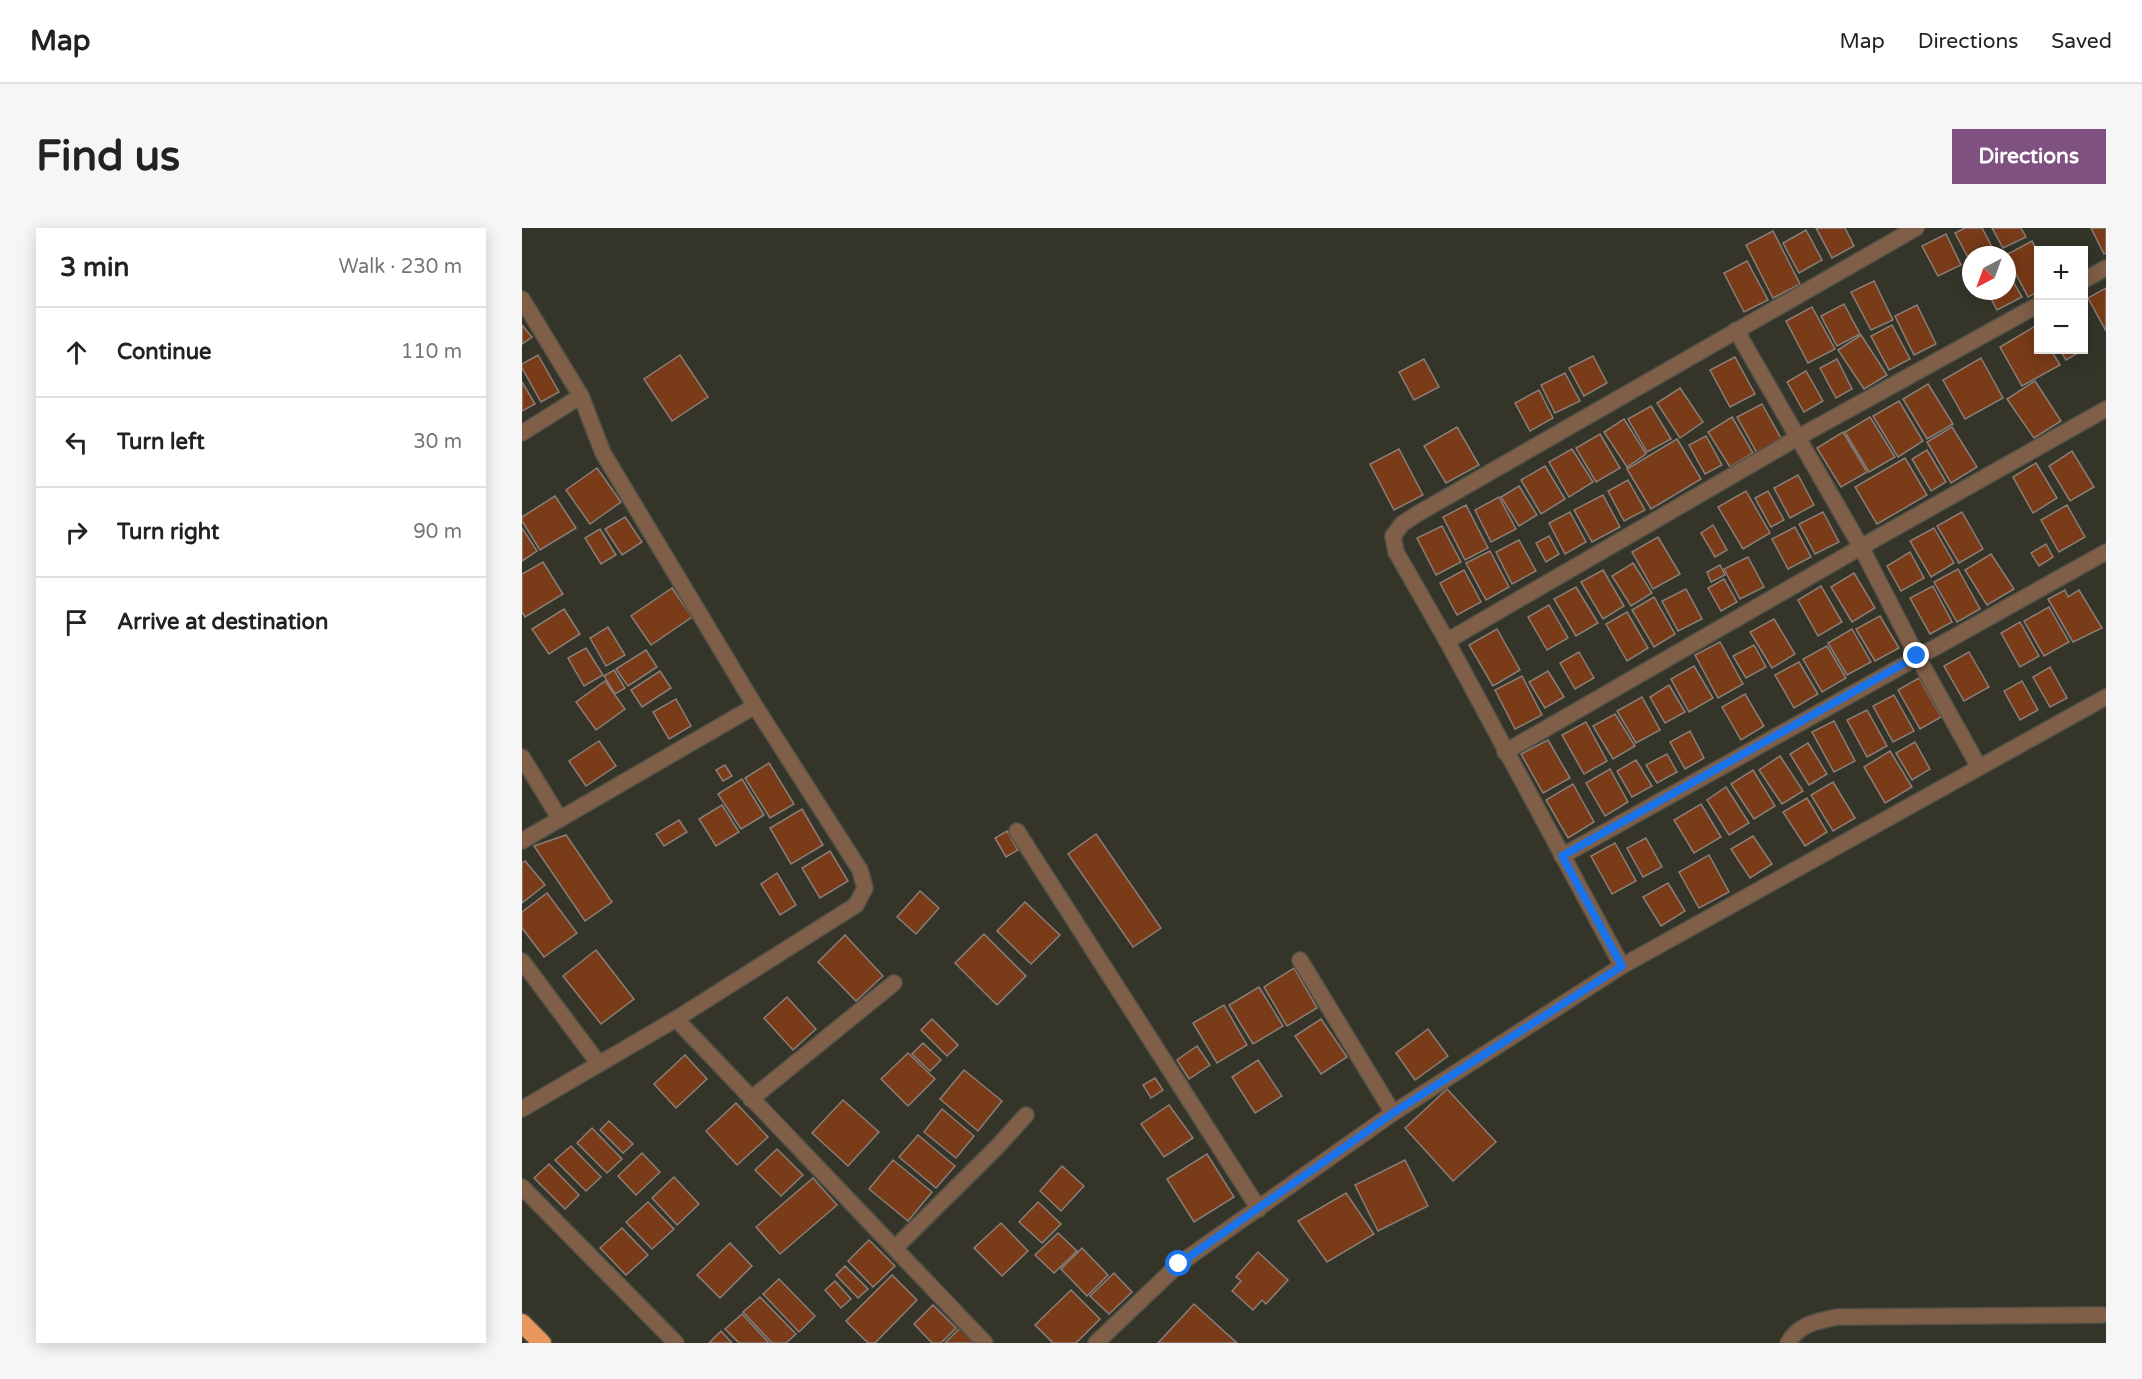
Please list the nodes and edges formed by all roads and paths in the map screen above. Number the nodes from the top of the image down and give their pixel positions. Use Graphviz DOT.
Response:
graph roads {
  1 [pos="1917,228"];
  2 [pos="2106,268"];
  3 [pos="2088,278"];
  4 [pos="522,299"];
  5 [pos="2034,307"];
  6 [pos="1736,330"];
  7 [pos="580,396"];
  8 [pos="2106,410"];
  9 [pos="522,433"];
  10 [pos="1797,438"];
  11 [pos="1861,547"];
  12 [pos="2106,552"];
  13 [pos="1447,641"];
  14 [pos="1917,656"];
  15 [pos="2106,696"];
  16 [pos="755,706"];
  17 [pos="1506,752"];
  18 [pos="522,757"];
  19 [pos="1979,766"];
  20 [pos="560,819"];
  21 [pos="1017,831"];
  22 [pos="522,841"];
  23 [pos="1562,856"];
  24 [pos="1300,960"];
  25 [pos="522,961"];
  26 [pos="1622,966"];
  27 [pos="894,983"];
  28 [pos="676,1019"];
  29 [pos="599,1064"];
  30 [pos="751,1099"];
  31 [pos="522,1109"];
  32 [pos="1393,1113"];
  33 [pos="1026,1115"];
  34 [pos="522,1187"];
  35 [pos="1259,1209"];
  36 [pos="895,1248"];
  37 [pos="2102,1315"];
  38 [pos="522,1323"];
  39 [pos="542,1343"];
  40 [pos="676,1343"];
  41 [pos="986,1343"];
  42 [pos="1096,1343"];
  43 [pos="1788,1343"];
  1 -- 6 [label="street"];
  2 -- 3 [label="street"];
  4 -- 7 [label="street"];
  5 -- 10 [label="street"];
  6 -- 10 [label="street"];
  6 -- 13 [label="street"];
  7 -- 9 [label="street"];
  7 -- 16 [label="street"];
  8 -- 11 [label="street"];
  10 -- 11 [label="street"];
  10 -- 13 [label="street"];
  11 -- 14 [label="street"];
  11 -- 17 [label="street"];
  12 -- 14 [label="street"];
  13 -- 17 [label="street"];
  14 -- 19 [label="street"];
  14 -- 23 [label="street"];
  15 -- 19 [label="street"];
  16 -- 20 [label="street"];
  16 -- 28 [label="street"];
  17 -- 23 [label="street"];
  18 -- 20 [label="street"];
  19 -- 26 [label="street"];
  20 -- 22 [label="street"];
  21 -- 35 [label="street"];
  23 -- 26 [label="street"];
  24 -- 32 [label="street"];
  25 -- 29 [label="street"];
  26 -- 32 [label="street"];
  27 -- 30 [label="street"];
  28 -- 29 [label="street"];
  28 -- 30 [label="street"];
  29 -- 31 [label="street"];
  30 -- 36 [label="street"];
  32 -- 35 [label="street"];
  33 -- 36 [label="street"];
  34 -- 40 [label="street"];
  35 -- 42 [label="street"];
  36 -- 41 [label="street"];
  37 -- 43 [label="street"];
  38 -- 39 [label="highway"];
}
